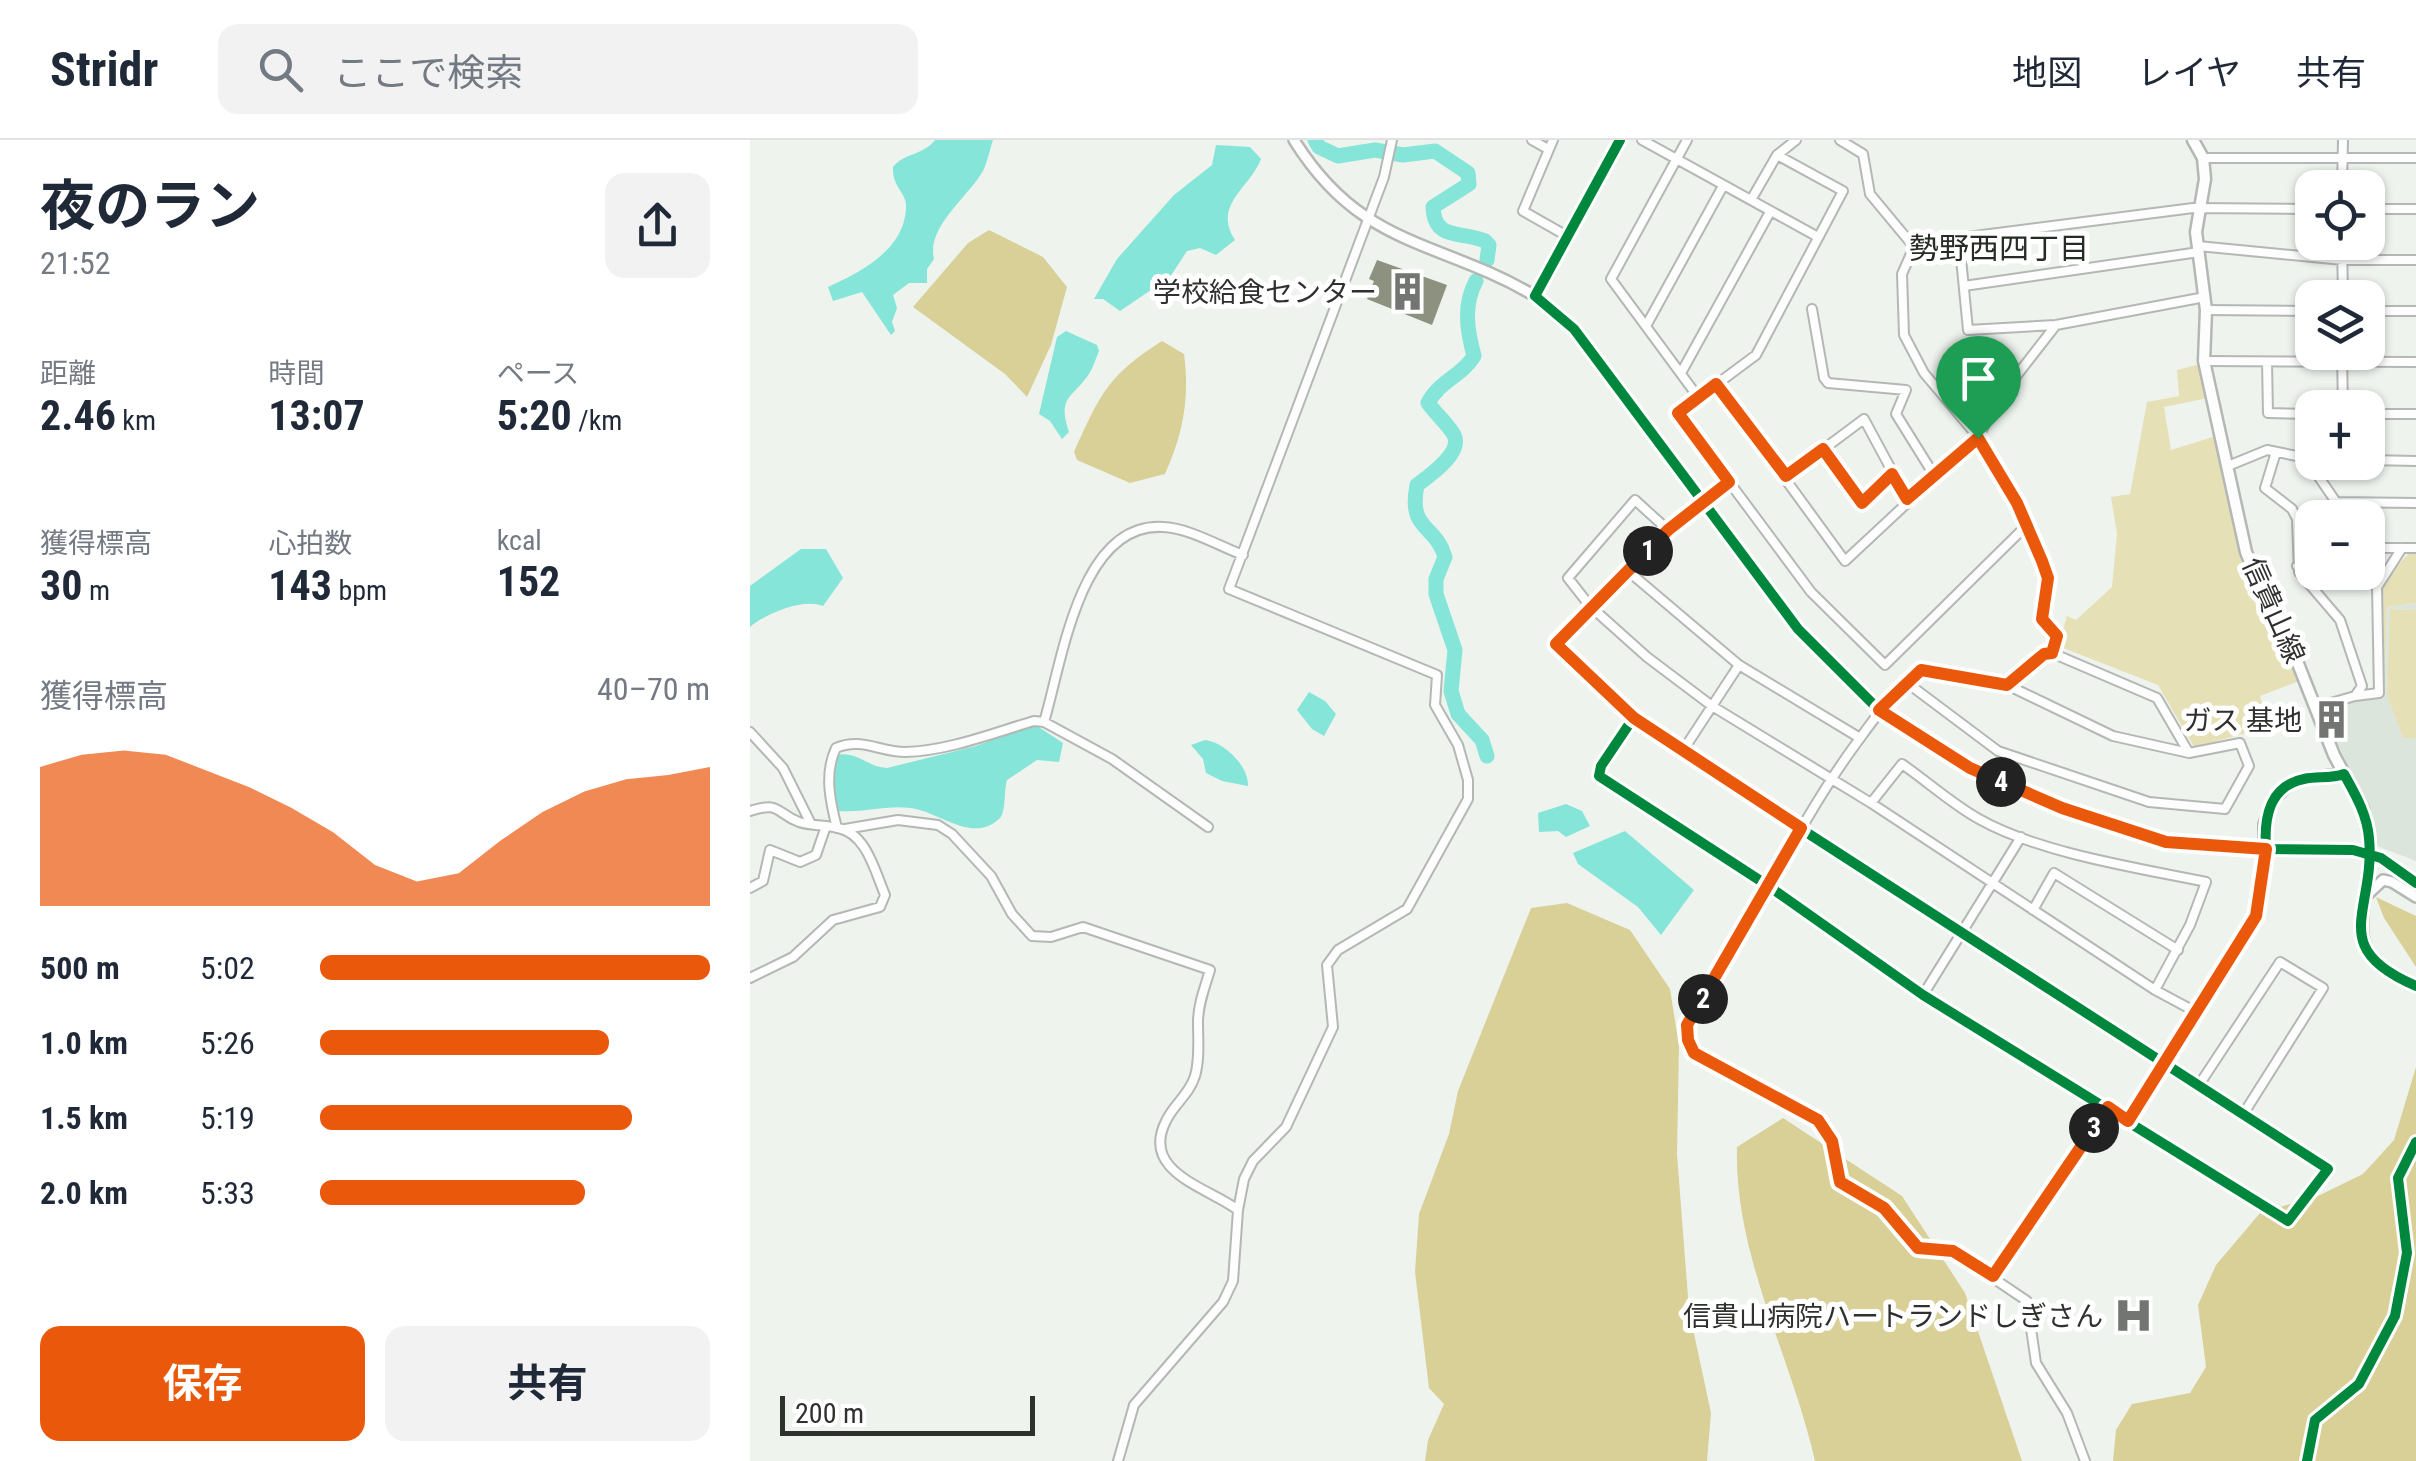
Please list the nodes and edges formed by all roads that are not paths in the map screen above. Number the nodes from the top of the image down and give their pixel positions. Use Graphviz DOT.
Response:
graph roads {
  1 [pos="1294,140"];
  2 [pos="1392,140"];
  3 [pos="1532,140"];
  4 [pos="1553,140"];
  5 [pos="1620,140"];
  6 [pos="1642,140"];
  7 [pos="1688,140"];
  8 [pos="1796,140"];
  9 [pos="1840,140"];
  10 [pos="2193,140"];
  11 [pos="2343,140"];
  12 [pos="1548,150"];
  13 [pos="1776,155"];
  14 [pos="2343,157"];
  15 [pos="2203,158"];
  16 [pos="2416,158"];
  17 [pos="1676,160"];
  18 [pos="2343,170"];
  19 [pos="1723,186"];
  20 [pos="1752,200"];
  21 [pos="2295,209"];
  22 [pos="2385,209"];
  23 [pos="2416,209"];
  24 [pos="2198,210"];
  25 [pos="1770,212"];
  26 [pos="1367,219"];
  27 [pos="1567,236"];
  28 [pos="1818,237"];
  29 [pos="2199,249"];
  30 [pos="2295,256"];
  31 [pos="2342,260"];
  32 [pos="2385,260"];
  33 [pos="2416,260"];
  34 [pos="2342,280"];
  35 [pos="1964,286"];
  36 [pos="1535,296"];
  37 [pos="2205,297"];
  38 [pos="1812,309"];
  39 [pos="2206,310"];
  40 [pos="2295,311"];
  41 [pos="2385,311"];
  42 [pos="2416,311"];
  43 [pos="2056,325"];
  44 [pos="1646,326"];
  45 [pos="2295,360"];
  46 [pos="2385,360"];
  47 [pos="2204,361"];
  48 [pos="2267,362"];
  49 [pos="2416,362"];
  50 [pos="1681,374"];
  51 [pos="1716,384"];
  52 [pos="1698,397"];
  53 [pos="2295,414"];
  54 [pos="2385,414"];
  55 [pos="2416,414"];
  56 [pos="1978,438"];
  57 [pos="1823,449"];
  58 [pos="2276,452"];
  59 [pos="2295,456"];
  60 [pos="2385,460"];
  61 [pos="2416,461"];
  62 [pos="2228,466"];
  63 [pos="1892,474"];
  64 [pos="1934,475"];
  65 [pos="1786,476"];
  66 [pos="1729,482"];
  67 [pos="1907,499"];
  68 [pos="1702,501"];
  69 [pos="2385,503"];
  70 [pos="2416,503"];
  71 [pos="2295,515"];
  72 [pos="2028,524"];
  73 [pos="1668,530"];
  74 [pos="2385,548"];
  75 [pos="2402,548"];
  76 [pos="2416,548"];
  77 [pos="1243,555"];
  78 [pos="1628,571"];
  79 [pos="2317,590"];
  80 [pos="1590,606"];
  81 [pos="2052,653"];
  82 [pos="1739,666"];
  83 [pos="1906,682"];
  84 [pos="2007,685"];
  85 [pos="2355,696"];
  86 [pos="1712,706"];
  87 [pos="2317,707"];
  88 [pos="1879,710"];
  89 [pos="1634,718"];
  90 [pos="1044,722"];
  91 [pos="750,732"];
  92 [pos="1860,738"];
  93 [pos="1682,752"];
  94 [pos="2189,753"];
  95 [pos="2344,774"];
  96 [pos="1829,780"];
  97 [pos="1871,803"];
  98 [pos="750,811"];
  99 [pos="812,824"];
  100 [pos="826,826"];
  101 [pos="1208,827"];
  102 [pos="841,828"];
  103 [pos="1801,828"];
  104 [pos="2021,837"];
  105 [pos="2266,849"];
  106 [pos="2416,883"];
  107 [pos="1767,885"];
  108 [pos="1990,885"];
  109 [pos="750,888"];
  110 [pos="2366,896"];
  111 [pos="2416,897"];
  112 [pos="2032,910"];
  113 [pos="1960,931"];
  114 [pos="2178,950"];
  115 [pos="750,978"];
  116 [pos="2416,986"];
  117 [pos="2155,990"];
  118 [pos="1922,996"];
  119 [pos="2196,1012"];
  120 [pos="2164,1064"];
  121 [pos="2199,1085"];
  122 [pos="2108,1107"];
  123 [pos="2244,1113"];
  124 [pos="2128,1121"];
  125 [pos="2416,1142"];
  126 [pos="1238,1210"];
  127 [pos="1993,1276"];
  128 [pos="1118,1461"];
  129 [pos="2085,1461"];
  130 [pos="2307,1461"];
  1 -- 26 [label="street"];
  2 -- 26 [label="street"];
  3 -- 12 [label="street"];
  4 -- 12 [label="street"];
  5 -- 27 [label="street"];
  6 -- 17 [label="street"];
  7 -- 17 [label="street"];
  8 -- 13 [label="street"];
  9 -- 56 [label="street"];
  10 -- 15 [label="main road"];
  11 -- 14 [label="street"];
  12 -- 27 [label="street"];
  13 -- 20 [label="street"];
  13 -- 28 [label="street"];
  14 -- 15 [label="street"];
  14 -- 16 [label="street"];
  14 -- 18 [label="street"];
  15 -- 24 [label="main road, 信貴山線"];
  17 -- 19 [label="street"];
  17 -- 44 [label="street"];
  19 -- 20 [label="street"];
  19 -- 44 [label="street"];
  20 -- 25 [label="street"];
  21 -- 24 [label="street"];
  22 -- 23 [label="street"];
  24 -- 29 [label="main road, 信貴山線"];
  24 -- 35 [label="street"];
  25 -- 28 [label="street"];
  25 -- 50 [label="street"];
  26 -- 36 [label="street"];
  26 -- 77 [label="street"];
  27 -- 36 [label="street"];
  28 -- 51 [label="street"];
  29 -- 30 [label="street"];
  29 -- 35 [label="street"];
  29 -- 37 [label="main road, 信貴山線"];
  31 -- 34 [label="street"];
  32 -- 33 [label="street"];
  35 -- 43 [label="street"];
  36 -- 68 [label="street"];
  37 -- 39 [label="main road, 信貴山線"];
  37 -- 43 [label="street"];
  38 -- 64 [label="street"];
  39 -- 40 [label="street"];
  39 -- 47 [label="main road, 信貴山線"];
  41 -- 42 [label="street"];
  43 -- 56 [label="street"];
  44 -- 50 [label="street"];
  45 -- 48 [label="street"];
  46 -- 49 [label="street"];
  47 -- 48 [label="street"];
  47 -- 62 [label="main road, 信貴山線"];
  48 -- 53 [label="street"];
  50 -- 52 [label="street"];
  51 -- 52 [label="street"];
  51 -- 65 [label="street"];
  52 -- 66 [label="street"];
  54 -- 55 [label="street"];
  56 -- 64 [label="street"];
  56 -- 72 [label="street"];
  57 -- 63 [label="street"];
  57 -- 63 [label="street"];
  57 -- 65 [label="street"];
  58 -- 59 [label="street"];
  58 -- 62 [label="street"];
  58 -- 71 [label="street"];
  60 -- 61 [label="street"];
  62 -- 87 [label="main road, 信貴山線"];
  63 -- 67 [label="street"];
  64 -- 67 [label="street"];
  65 -- 67 [label="street"];
  66 -- 68 [label="street"];
  66 -- 72 [label="street"];
  68 -- 73 [label="street"];
  68 -- 88 [label="street"];
  69 -- 70 [label="street"];
  72 -- 81 [label="street"];
  73 -- 78 [label="street"];
  73 -- 80 [label="street"];
  74 -- 75 [label="street"];
  75 -- 76 [label="street"];
  75 -- 85 [label="street"];
  77 -- 90 [label="street"];
  77 -- 126 [label="street"];
  78 -- 80 [label="street"];
  78 -- 82 [label="street"];
  79 -- 85 [label="street"];
  80 -- 86 [label="street"];
  80 -- 89 [label="street"];
  81 -- 84 [label="street"];
  81 -- 94 [label="street"];
  82 -- 86 [label="street"];
  82 -- 92 [label="street"];
  83 -- 84 [label="street"];
  83 -- 88 [label="street"];
  83 -- 94 [label="street"];
  84 -- 94 [label="street"];
  85 -- 87 [label="street"];
  86 -- 93 [label="street"];
  86 -- 96 [label="street"];
  87 -- 95 [label="main road, 信貴山線"];
  88 -- 92 [label="street"];
  88 -- 105 [label="street"];
  89 -- 93 [label="street"];
  89 -- 107 [label="street"];
  90 -- 101 [label="street"];
  90 -- 102 [label="street"];
  91 -- 99 [label="street"];
  92 -- 96 [label="street"];
  93 -- 103 [label="street"];
  95 -- 105 [label="street"];
  95 -- 110 [label="main road, 信貴山線, bridge"];
  96 -- 97 [label="street"];
  96 -- 103 [label="street"];
  97 -- 104 [label="street"];
  97 -- 108 [label="street"];
  98 -- 99 [label="street"];
  99 -- 100 [label="street"];
  100 -- 102 [label="street"];
  100 -- 109 [label="street"];
  102 -- 115 [label="street"];
  102 -- 126 [label="street"];
  103 -- 107 [label="street"];
  103 -- 113 [label="street"];
  104 -- 108 [label="street"];
  104 -- 114 [label="street"];
  105 -- 106 [label="street"];
  105 -- 119 [label="street"];
  107 -- 118 [label="street"];
  107 -- 127 [label="street"];
  108 -- 112 [label="street"];
  108 -- 113 [label="street"];
  110 -- 111 [label="street"];
  110 -- 116 [label="main road, 信貴山線"];
  112 -- 114 [label="street"];
  112 -- 117 [label="street"];
  113 -- 118 [label="street"];
  113 -- 120 [label="street"];
  114 -- 117 [label="street"];
  117 -- 119 [label="street"];
  118 -- 122 [label="street"];
  119 -- 120 [label="street"];
  120 -- 121 [label="street"];
  120 -- 124 [label="street"];
  121 -- 123 [label="street"];
  121 -- 123 [label="street"];
  122 -- 124 [label="street"];
  122 -- 127 [label="street"];
  123 -- 124 [label="street"];
  125 -- 130 [label="main road"];
  126 -- 128 [label="street"];
  127 -- 129 [label="street"];
}
